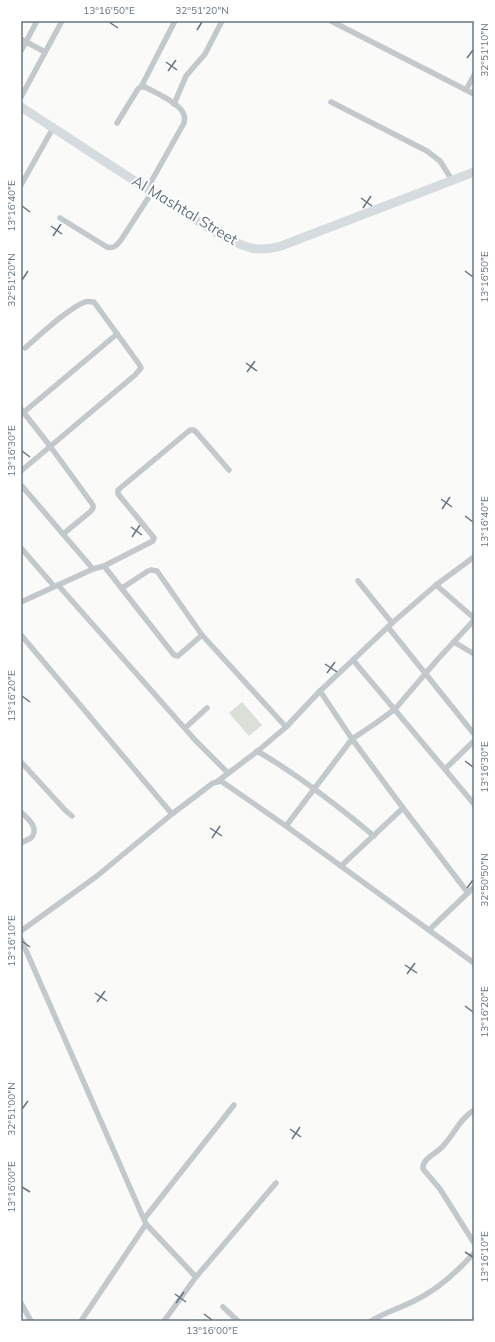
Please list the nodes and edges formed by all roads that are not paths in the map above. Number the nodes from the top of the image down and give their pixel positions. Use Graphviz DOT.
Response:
graph roads {
  1 [pos="37,21"];
  2 [pos="62,21"];
  3 [pos="175,21"];
  4 [pos="222,21"];
  5 [pos="331,21"];
  6 [pos="24,40"];
  7 [pos="21,51"];
  8 [pos="45,52"];
  9 [pos="474,75"];
  10 [pos="141,87"];
  11 [pos="466,90"];
  12 [pos="474,94"];
  13 [pos="21,97"];
  14 [pos="331,102"];
  15 [pos="174,104"];
  16 [pos="21,107"];
  17 [pos="117,123"];
  18 [pos="53,128"];
  19 [pos="474,172"];
  20 [pos="452,180"];
  21 [pos="21,185"];
  22 [pos="150,191"];
  23 [pos="60,218"];
  24 [pos="117,334"];
  25 [pos="24,348"];
  26 [pos="22,410"];
  27 [pos="50,446"];
  28 [pos="229,470"];
  29 [pos="21,471"];
  30 [pos="21,485"];
  31 [pos="63,534"];
  32 [pos="21,548"];
  33 [pos="474,557"];
  34 [pos="104,566"];
  35 [pos="93,569"];
  36 [pos="358,581"];
  37 [pos="56,585"];
  38 [pos="436,585"];
  39 [pos="122,588"];
  40 [pos="21,602"];
  41 [pos="474,619"];
  42 [pos="390,625"];
  43 [pos="21,635"];
  44 [pos="202,635"];
  45 [pos="454,642"];
  46 [pos="474,654"];
  47 [pos="352,660"];
  48 [pos="425,675"];
  49 [pos="320,691"];
  50 [pos="207,708"];
  51 [pos="395,709"];
  52 [pos="286,727"];
  53 [pos="184,728"];
  54 [pos="474,734"];
  55 [pos="352,739"];
  56 [pos="474,741"];
  57 [pos="257,752"];
  58 [pos="21,762"];
  59 [pos="444,769"];
  60 [pos="228,774"];
  61 [pos="218,781"];
  62 [pos="314,790"];
  63 [pos="474,804"];
  64 [pos="403,808"];
  65 [pos="21,812"];
  66 [pos="172,814"];
  67 [pos="72,816"];
  68 [pos="286,826"];
  69 [pos="374,836"];
  70 [pos="21,843"];
  71 [pos="341,866"];
  72 [pos="474,887"];
  73 [pos="468,893"];
  74 [pos="429,930"];
  75 [pos="21,931"];
  76 [pos="21,939"];
  77 [pos="474,963"];
  78 [pos="234,1106"];
  79 [pos="474,1110"];
  80 [pos="276,1184"];
  81 [pos="145,1221"];
  82 [pos="474,1243"];
  83 [pos="474,1253"];
  84 [pos="196,1277"];
  85 [pos="21,1303"];
  86 [pos="222,1307"];
  87 [pos="31,1321"];
  88 [pos="81,1321"];
  89 [pos="164,1321"];
  90 [pos="238,1321"];
  91 [pos="371,1321"];
  1 -- 6 [label="street"];
  2 -- 8 [label="street"];
  3 -- 10 [label="street"];
  4 -- 15 [label="street"];
  5 -- 11 [label="street"];
  6 -- 7 [label="street"];
  6 -- 8 [label="street"];
  8 -- 13 [label="street"];
  9 -- 11 [label="street"];
  10 -- 15 [label="street"];
  10 -- 17 [label="street"];
  11 -- 12 [label="street"];
  14 -- 20 [label="street"];
  15 -- 22 [label="street"];
  16 -- 18 [label="main road, Al Mashtal Street"];
  18 -- 21 [label="street"];
  18 -- 22 [label="main road, Al Mashtal Street"];
  19 -- 20 [label="main road, Al Mashtal Street"];
  20 -- 22 [label="main road, Al Mashtal Street"];
  22 -- 23 [label="street"];
  24 -- 25 [label="street"];
  24 -- 26 [label="street"];
  24 -- 27 [label="street"];
  26 -- 27 [label="street"];
  27 -- 29 [label="street"];
  27 -- 31 [label="street"];
  28 -- 34 [label="street"];
  30 -- 31 [label="street"];
  31 -- 35 [label="street"];
  32 -- 37 [label="street"];
  33 -- 38 [label="street"];
  34 -- 35 [label="street"];
  34 -- 39 [label="street"];
  35 -- 37 [label="street"];
  36 -- 42 [label="street"];
  37 -- 40 [label="street"];
  37 -- 53 [label="street"];
  38 -- 41 [label="street"];
  38 -- 42 [label="street"];
  39 -- 44 [label="street"];
  39 -- 44 [label="street"];
  41 -- 45 [label="street"];
  42 -- 47 [label="street"];
  42 -- 48 [label="street"];
  43 -- 66 [label="street"];
  44 -- 52 [label="street"];
  45 -- 46 [label="street"];
  45 -- 48 [label="street"];
  47 -- 49 [label="street"];
  47 -- 51 [label="street"];
  48 -- 51 [label="street"];
  48 -- 54 [label="street"];
  49 -- 52 [label="street"];
  49 -- 55 [label="street"];
  50 -- 53 [label="street"];
  51 -- 55 [label="street"];
  51 -- 59 [label="street"];
  52 -- 57 [label="street"];
  53 -- 60 [label="street"];
  55 -- 62 [label="street"];
  55 -- 64 [label="street"];
  56 -- 59 [label="street"];
  57 -- 60 [label="street"];
  57 -- 62 [label="street"];
  58 -- 67 [label="street"];
  59 -- 63 [label="street"];
  60 -- 61 [label="street"];
  61 -- 66 [label="street"];
  61 -- 68 [label="street"];
  62 -- 68 [label="street"];
  62 -- 69 [label="street"];
  64 -- 69 [label="street"];
  64 -- 73 [label="street"];
  65 -- 70 [label="street"];
  66 -- 75 [label="street"];
  68 -- 71 [label="street"];
  69 -- 71 [label="street"];
  71 -- 74 [label="street"];
  72 -- 73 [label="street"];
  73 -- 74 [label="street"];
  74 -- 77 [label="street"];
  76 -- 81 [label="street"];
  78 -- 81 [label="street"];
  79 -- 82 [label="street"];
  80 -- 84 [label="street"];
  81 -- 84 [label="street"];
  81 -- 88 [label="street"];
  83 -- 91 [label="street"];
  84 -- 89 [label="street"];
  85 -- 87 [label="street"];
  86 -- 90 [label="street"];
}
